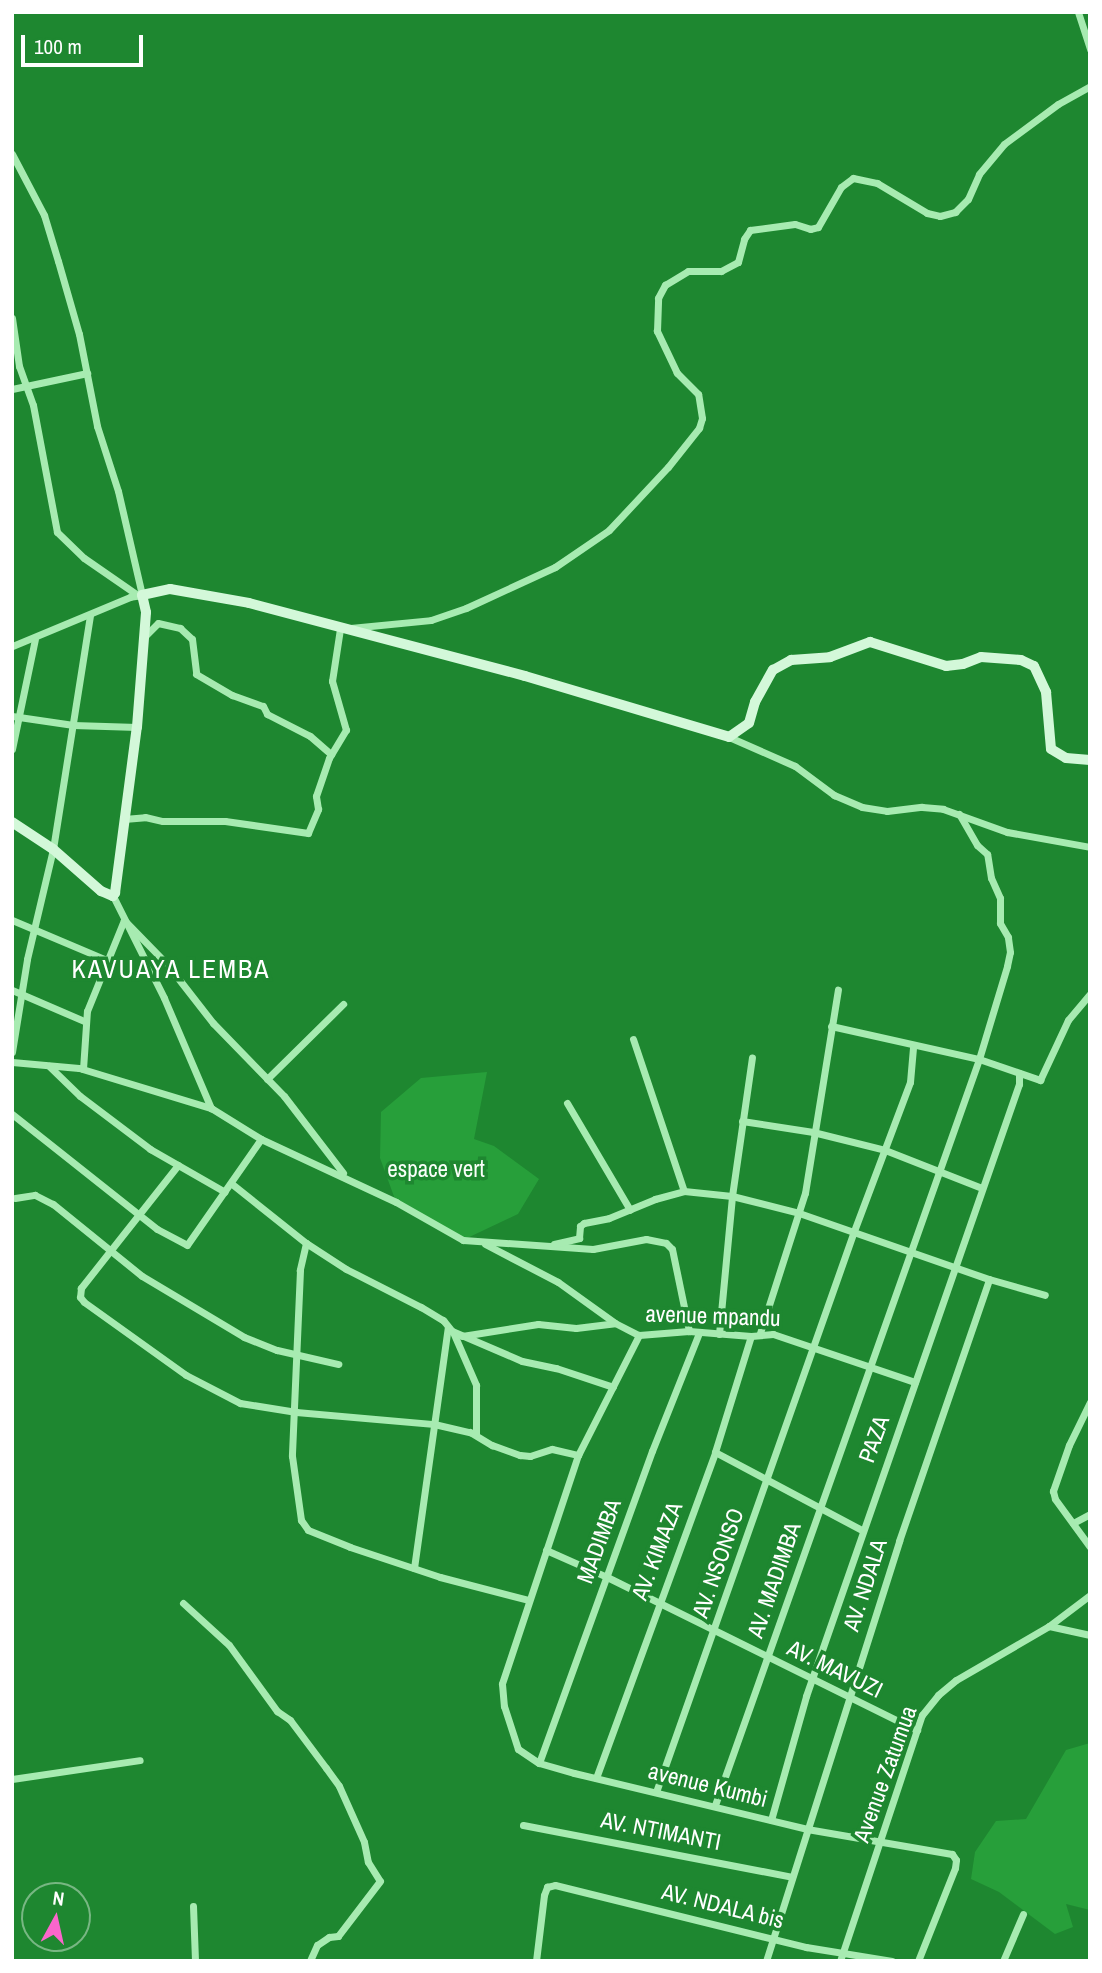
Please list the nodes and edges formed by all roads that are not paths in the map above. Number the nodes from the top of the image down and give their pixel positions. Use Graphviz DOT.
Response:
graph roads {
  1 [pos="1078,12"];
  2 [pos="1090,50"];
  3 [pos="1090,86"];
  4 [pos="12,154"];
  5 [pos="12,318"];
  6 [pos="87,373"];
  7 [pos="25,385"];
  8 [pos="12,389"];
  9 [pos="141,595"];
  10 [pos="90,615"];
  11 [pos="340,629"];
  12 [pos="144,637"];
  13 [pos="35,639"];
  14 [pos="12,646"];
  15 [pos="16,717"];
  16 [pos="73,725"];
  17 [pos="136,727"];
  18 [pos="729,737"];
  19 [pos="12,749"];
  20 [pos="331,754"];
  21 [pos="1090,760"];
  22 [pos="959,814"];
  23 [pos="124,819"];
  24 [pos="12,822"];
  25 [pos="1090,847"];
  26 [pos="52,849"];
  27 [pos="113,896"];
  28 [pos="12,920"];
  29 [pos="124,920"];
  30 [pos="34,929"];
  31 [pos="109,961"];
  32 [pos="12,990"];
  33 [pos="838,990"];
  34 [pos="1090,994"];
  35 [pos="21,995"];
  36 [pos="343,1004"];
  37 [pos="84,1021"];
  38 [pos="831,1026"];
  39 [pos="633,1039"];
  40 [pos="913,1046"];
  41 [pos="12,1052"];
  42 [pos="752,1057"];
  43 [pos="979,1059"];
  44 [pos="12,1062"];
  45 [pos="48,1065"];
  46 [pos="83,1069"];
  47 [pos="1019,1073"];
  48 [pos="267,1079"];
  49 [pos="567,1103"];
  50 [pos="211,1108"];
  51 [pos="12,1114"];
  52 [pos="742,1121"];
  53 [pos="813,1132"];
  54 [pos="261,1139"];
  55 [pos="885,1150"];
  56 [pos="178,1165"];
  57 [pos="343,1173"];
  58 [pos="938,1173"];
  59 [pos="232,1184"];
  60 [pos="982,1188"];
  61 [pos="684,1191"];
  62 [pos="225,1192"];
  63 [pos="732,1196"];
  64 [pos="15,1198"];
  65 [pos="629,1210"];
  66 [pos="799,1213"];
  67 [pos="140,1214"];
  68 [pos="854,1231"];
  69 [pos="306,1243"];
  70 [pos="485,1243"];
  71 [pos="547,1247"];
  72 [pos="910,1250"];
  73 [pos="111,1252"];
  74 [pos="955,1267"];
  75 [pos="989,1279"];
  76 [pos="1045,1295"];
  77 [pos="615,1323"];
  78 [pos="450,1329"];
  79 [pos="689,1331"];
  80 [pos="699,1333"];
  81 [pos="760,1333"];
  82 [pos="719,1334"];
  83 [pos="639,1335"];
  84 [pos="462,1336"];
  85 [pos="751,1336"];
  86 [pos="814,1346"];
  87 [pos="297,1355"];
  88 [pos="338,1364"];
  89 [pos="868,1366"];
  90 [pos="915,1382"];
  91 [pos="613,1387"];
  92 [pos="1090,1402"];
  93 [pos="296,1412"];
  94 [pos="434,1424"];
  95 [pos="476,1434"];
  96 [pos="715,1452"];
  97 [pos="578,1455"];
  98 [pos="768,1480"];
  99 [pos="819,1507"];
  100 [pos="1090,1514"];
  101 [pos="1073,1523"];
  102 [pos="862,1530"];
  103 [pos="1090,1546"];
  104 [pos="546,1550"];
  105 [pos="414,1568"];
  106 [pos="607,1577"];
  107 [pos="1090,1595"];
  108 [pos="528,1600"];
  109 [pos="658,1602"];
  110 [pos="183,1603"];
  111 [pos="1049,1626"];
  112 [pos="715,1630"];
  113 [pos="1090,1636"];
  114 [pos="768,1657"];
  115 [pos="812,1679"];
  116 [pos="849,1698"];
  117 [pos="917,1730"];
  118 [pos="140,1760"];
  119 [pos="539,1763"];
  120 [pos="596,1778"];
  121 [pos="12,1779"];
  122 [pos="656,1792"];
  123 [pos="715,1805"];
  124 [pos="771,1820"];
  125 [pos="523,1825"];
  126 [pos="807,1829"];
  127 [pos="881,1843"];
  128 [pos="792,1877"];
  129 [pos="193,1906"];
  130 [pos="1023,1914"];
  131 [pos="772,1937"];
  132 [pos="842,1957"];
  133 [pos="195,1961"];
  134 [pos="310,1961"];
  135 [pos="536,1961"];
  136 [pos="766,1961"];
  137 [pos="892,1961"];
  138 [pos="918,1961"];
  139 [pos="1003,1961"];
  1 -- 2 [label="street"];
  3 -- 11 [label="street"];
  4 -- 6 [label="street"];
  5 -- 7 [label="street"];
  6 -- 7 [label="street"];
  6 -- 9 [label="street"];
  7 -- 8 [label="street"];
  7 -- 9 [label="street"];
  9 -- 10 [label="street"];
  9 -- 11 [label="street"];
  9 -- 12 [label="street"];
  10 -- 13 [label="street"];
  10 -- 16 [label="street"];
  11 -- 18 [label="street"];
  11 -- 20 [label="street"];
  12 -- 17 [label="street"];
  12 -- 20 [label="street"];
  13 -- 14 [label="street"];
  13 -- 15 [label="street"];
  15 -- 16 [label="street"];
  15 -- 19 [label="street"];
  16 -- 17 [label="street"];
  16 -- 26 [label="street"];
  17 -- 23 [label="street"];
  18 -- 21 [label="street"];
  18 -- 22 [label="street"];
  20 -- 23 [label="street"];
  22 -- 25 [label="street"];
  22 -- 43 [label="street, AV. MADIMBA"];
  23 -- 27 [label="street"];
  24 -- 26 [label="street"];
  26 -- 27 [label="street"];
  26 -- 30 [label="street"];
  27 -- 29 [label="street"];
  28 -- 30 [label="street"];
  29 -- 31 [label="street"];
  29 -- 48 [label="street"];
  29 -- 50 [label="street"];
  30 -- 31 [label="street"];
  30 -- 35 [label="street"];
  31 -- 37 [label="street"];
  32 -- 35 [label="street"];
  33 -- 38 [label="street"];
  34 -- 47 [label="street"];
  35 -- 37 [label="street"];
  35 -- 41 [label="street"];
  36 -- 48 [label="street"];
  37 -- 46 [label="street"];
  38 -- 40 [label="street"];
  38 -- 53 [label="street"];
  39 -- 61 [label="street"];
  40 -- 43 [label="street"];
  40 -- 55 [label="street, AV. NSONSO"];
  42 -- 52 [label="street"];
  43 -- 47 [label="street"];
  43 -- 58 [label="street, AV. MADIMBA"];
  44 -- 45 [label="street"];
  45 -- 46 [label="street"];
  45 -- 56 [label="street"];
  46 -- 50 [label="street"];
  47 -- 60 [label="street, PAZA"];
  48 -- 57 [label="street"];
  49 -- 65 [label="street"];
  50 -- 54 [label="street"];
  51 -- 67 [label="street"];
  52 -- 53 [label="street"];
  52 -- 63 [label="street"];
  53 -- 55 [label="street"];
  53 -- 66 [label="street"];
  54 -- 59 [label="street"];
  54 -- 70 [label="street"];
  55 -- 58 [label="street"];
  55 -- 68 [label="street, AV. NSONSO"];
  56 -- 62 [label="street"];
  56 -- 67 [label="street"];
  58 -- 60 [label="street"];
  58 -- 72 [label="street, AV. MADIMBA"];
  59 -- 62 [label="street"];
  59 -- 69 [label="street"];
  60 -- 74 [label="street, PAZA"];
  61 -- 63 [label="street"];
  61 -- 65 [label="street"];
  62 -- 67 [label="street"];
  63 -- 66 [label="street"];
  63 -- 82 [label="street"];
  64 -- 73 [label="street"];
  65 -- 71 [label="street"];
  66 -- 68 [label="street"];
  66 -- 81 [label="street"];
  67 -- 73 [label="street"];
  68 -- 72 [label="street"];
  68 -- 86 [label="street, AV. NSONSO"];
  69 -- 78 [label="street"];
  69 -- 87 [label="street"];
  70 -- 71 [label="street"];
  70 -- 77 [label="street, avenue mpandu"];
  71 -- 79 [label="street"];
  72 -- 74 [label="street"];
  72 -- 89 [label="street, AV. MADIMBA"];
  73 -- 87 [label="street"];
  73 -- 93 [label="street"];
  74 -- 75 [label="street"];
  74 -- 90 [label="street, PAZA"];
  75 -- 76 [label="street"];
  75 -- 116 [label="street, AV. NDALA"];
  77 -- 83 [label="street, avenue mpandu"];
  77 -- 84 [label="street"];
  78 -- 84 [label="street"];
  78 -- 94 [label="street"];
  78 -- 95 [label="street"];
  79 -- 80 [label="street, avenue mpandu"];
  79 -- 83 [label="street, avenue mpandu"];
  80 -- 82 [label="street, avenue mpandu"];
  80 -- 106 [label="street, MADIMBA"];
  81 -- 85 [label="street, avenue mpandu"];
  81 -- 86 [label="street, avenue mpandu"];
  82 -- 85 [label="street, avenue mpandu"];
  83 -- 91 [label="street"];
  84 -- 91 [label="street"];
  85 -- 96 [label="street, AV. KIMAZA"];
  86 -- 89 [label="street, avenue mpandu"];
  86 -- 98 [label="street, AV. NSONSO"];
  87 -- 88 [label="street"];
  87 -- 93 [label="street"];
  89 -- 90 [label="street, avenue mpandu"];
  89 -- 99 [label="street, AV. MADIMBA"];
  90 -- 102 [label="street, PAZA"];
  91 -- 97 [label="street"];
  92 -- 101 [label="street"];
  93 -- 94 [label="street"];
  93 -- 105 [label="street"];
  94 -- 95 [label="street"];
  94 -- 105 [label="street"];
  95 -- 97 [label="street"];
  96 -- 98 [label="street"];
  96 -- 109 [label="street, AV. KIMAZA"];
  97 -- 104 [label="street"];
  98 -- 99 [label="street"];
  98 -- 112 [label="street, AV. NSONSO"];
  99 -- 102 [label="street"];
  99 -- 114 [label="street, AV. MADIMBA"];
  100 -- 101 [label="street"];
  101 -- 103 [label="street"];
  102 -- 115 [label="street, PAZA"];
  104 -- 106 [label="street, AV. MAVUZI"];
  104 -- 108 [label="street"];
  105 -- 108 [label="street"];
  106 -- 109 [label="street, AV. MAVUZI"];
  106 -- 119 [label="street, MADIMBA"];
  107 -- 111 [label="street, Avenue Zatumua"];
  108 -- 119 [label="street, avenue Kumbi"];
  109 -- 112 [label="street, AV. MAVUZI"];
  109 -- 120 [label="street, AV. KIMAZA"];
  110 -- 134 [label="street"];
  111 -- 113 [label="street"];
  111 -- 117 [label="street, Avenue Zatumua"];
  112 -- 114 [label="street, AV. MAVUZI"];
  112 -- 122 [label="street, AV. NSONSO"];
  114 -- 115 [label="street, AV. MAVUZI"];
  114 -- 123 [label="street, AV. MADIMBA"];
  115 -- 116 [label="street, AV. MAVUZI"];
  115 -- 124 [label="street, PAZA"];
  116 -- 117 [label="street, AV. MAVUZI"];
  116 -- 126 [label="street, AV. NDALA"];
  117 -- 127 [label="street, Avenue Zatumua"];
  118 -- 121 [label="street"];
  119 -- 120 [label="street, avenue Kumbi"];
  120 -- 122 [label="street, avenue Kumbi"];
  122 -- 123 [label="street, avenue Kumbi"];
  123 -- 124 [label="street, avenue Kumbi"];
  124 -- 126 [label="street, avenue Kumbi"];
  125 -- 128 [label="street, AV. NTIMANTI"];
  126 -- 127 [label="street, avenue Kumbi"];
  126 -- 128 [label="street, AV. NDALA"];
  127 -- 132 [label="street, Avenue Zatumua"];
  127 -- 138 [label="street, avenue Kumbi"];
  128 -- 131 [label="street, AV. NDALA"];
  129 -- 133 [label="street"];
  130 -- 139 [label="street"];
  131 -- 132 [label="street, AV. NDALA bis"];
  131 -- 135 [label="street, AV. NDALA bis"];
  131 -- 136 [label="street, AV. NDALA"];
  132 -- 137 [label="street, AV. NDALA bis"];
}
